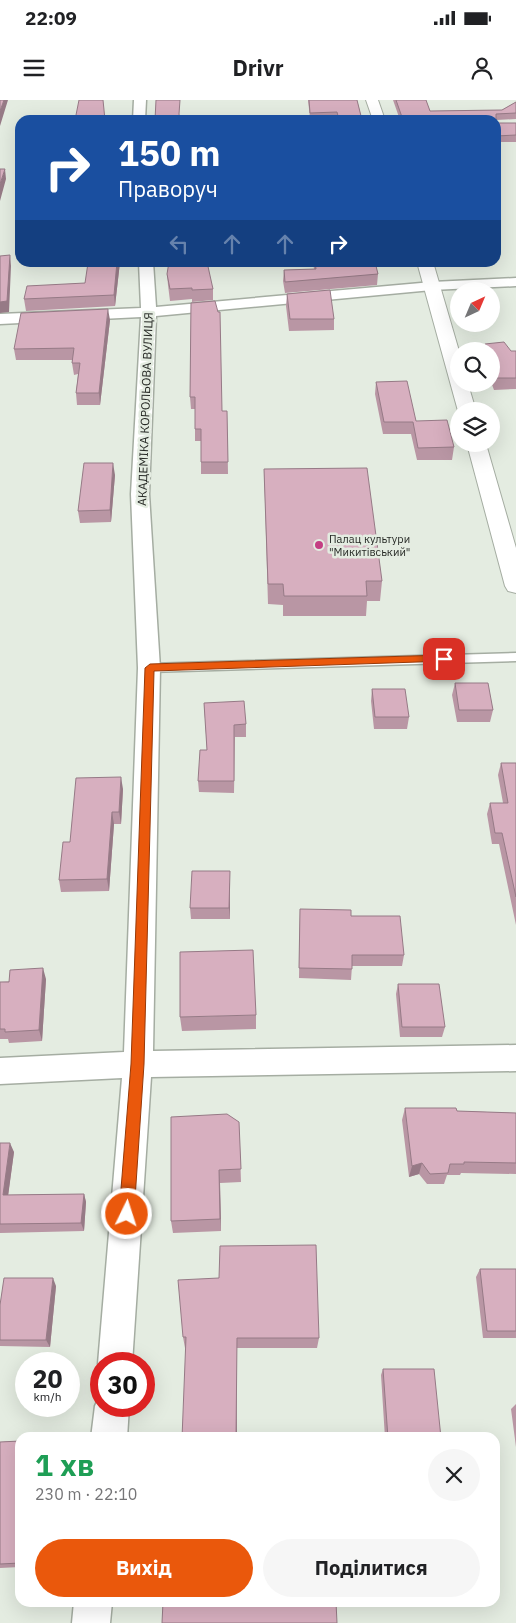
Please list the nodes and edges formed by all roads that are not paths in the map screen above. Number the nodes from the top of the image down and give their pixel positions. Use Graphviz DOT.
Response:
graph roads {
  1 [pos="140,100"];
  2 [pos="372,100"];
  3 [pos="139,115"];
  4 [pos="376,115"];
  5 [pos="146,267"];
  6 [pos="426,267"];
  7 [pos="516,282"];
  8 [pos="432,286"];
  9 [pos="149,312"];
  10 [pos="0,319"];
  11 [pos="450,351"];
  12 [pos="478,452"];
  13 [pos="516,586"];
  14 [pos="516,657"];
  15 [pos="150,668"];
  16 [pos="516,1058"];
  17 [pos="138,1064"];
  18 [pos="0,1071"];
  19 [pos="116,1352"];
  20 [pos="111,1417"];
  21 [pos="110,1432"];
  22 [pos="93,1607"];
  23 [pos="91,1623"];
  1 -- 3 [label="street"];
  2 -- 4 [label="main road"];
  5 -- 9 [label="street, АКАДЕМІКА КОРОЛЬОВА ВУЛИЦЯ"];
  6 -- 8 [label="main road"];
  7 -- 8 [label="street"];
  8 -- 9 [label="street"];
  8 -- 11 [label="main road"];
  9 -- 10 [label="street"];
  9 -- 15 [label="street, АКАДЕМІКА КОРОЛЬОВА ВУЛИЦЯ"];
  12 -- 13 [label="main road"];
  14 -- 15 [label="lane"];
  15 -- 17 [label="street, АКАДЕМІКА КОРОЛЬОВА ВУЛИЦЯ"];
  16 -- 17 [label="street"];
  17 -- 18 [label="street"];
  17 -- 19 [label="street, АКАДЕМІКА КОРОЛЬОВА ВУЛИЦЯ"];
  20 -- 21 [label="street"];
  22 -- 23 [label="street"];
}
